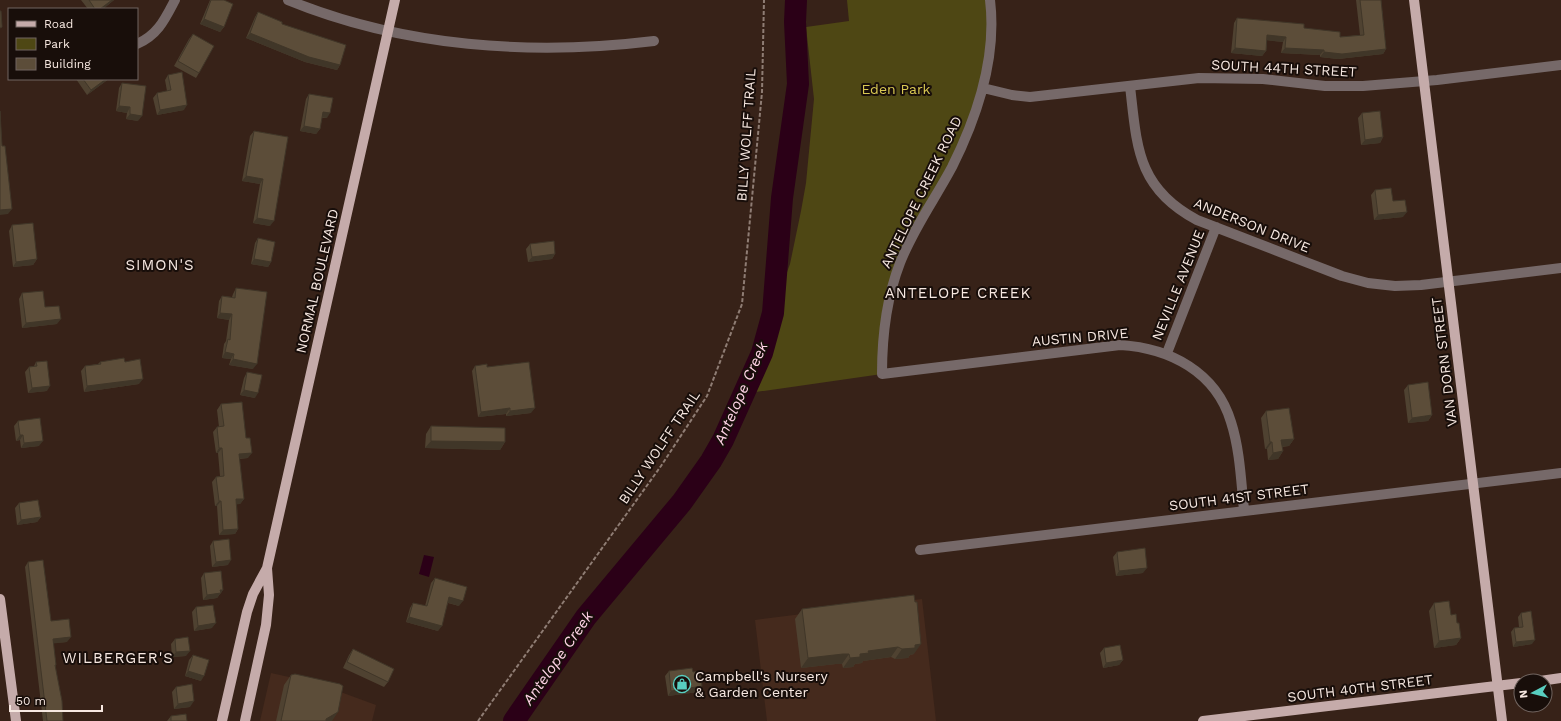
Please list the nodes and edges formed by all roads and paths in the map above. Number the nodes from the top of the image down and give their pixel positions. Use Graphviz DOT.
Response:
graph roads {
  1 [pos="176,0"];
  2 [pos="288,0"];
  3 [pos="395,0"];
  4 [pos="764,0"];
  5 [pos="990,0"];
  6 [pos="1414,0"];
  7 [pos="388,31"];
  8 [pos="654,41"];
  9 [pos="138,44"];
  10 [pos="1561,65"];
  11 [pos="1424,81"];
  12 [pos="1130,86"];
  13 [pos="983,88"];
  14 [pos="1216,227"];
  15 [pos="1561,268"];
  16 [pos="1448,281"];
  17 [pos="1167,353"];
  18 [pos="882,374"];
  19 [pos="1561,473"];
  20 [pos="1473,483"];
  21 [pos="1244,510"];
  22 [pos="920,550"];
  23 [pos="267,568"];
  24 [pos="0,599"];
  25 [pos="5,663"];
  26 [pos="1513,684"];
  27 [pos="1498,686"];
  28 [pos="16,721"];
  29 [pos="222,721"];
  30 [pos="245,721"];
  31 [pos="478,721"];
  32 [pos="1203,721"];
  33 [pos="1502,721"];
  1 -- 9 [label="street"];
  2 -- 7 [label="street"];
  3 -- 7 [label="main road, NORMAL BOULEVARD"];
  4 -- 31 [label="path, BILLY WOLFF TRAIL"];
  5 -- 13 [label="street, ANTELOPE CREEK ROAD"];
  6 -- 11 [label="main road, VAN DORN STREET"];
  7 -- 8 [label="street"];
  7 -- 23 [label="main road, NORMAL BOULEVARD"];
  10 -- 11 [label="street, SOUTH 44TH STREET"];
  11 -- 12 [label="street, SOUTH 44TH STREET"];
  11 -- 16 [label="main road, VAN DORN STREET"];
  12 -- 13 [label="street, SOUTH 44TH STREET"];
  12 -- 14 [label="street, ANDERSON DRIVE"];
  13 -- 18 [label="street, ANTELOPE CREEK ROAD"];
  14 -- 16 [label="street, ANDERSON DRIVE"];
  14 -- 17 [label="street, NEVILLE AVENUE"];
  15 -- 16 [label="street, ANDERSON DRIVE"];
  16 -- 20 [label="main road, VAN DORN STREET"];
  17 -- 18 [label="street, AUSTIN DRIVE"];
  17 -- 21 [label="street, AUSTIN DRIVE"];
  19 -- 20 [label="street, SOUTH 41ST STREET"];
  20 -- 21 [label="street, SOUTH 41ST STREET"];
  20 -- 27 [label="main road, VAN DORN STREET"];
  21 -- 22 [label="street, SOUTH 41ST STREET"];
  23 -- 29 [label="main road, NORMAL BOULEVARD"];
  23 -- 30 [label="main road, NORMAL BOULEVARD"];
  24 -- 25 [label="main road"];
  25 -- 28 [label="main road"];
  26 -- 27 [label="main road, SOUTH 40TH STREET"];
  27 -- 32 [label="main road, SOUTH 40TH STREET"];
  27 -- 33 [label="main road, VAN DORN STREET"];
}
